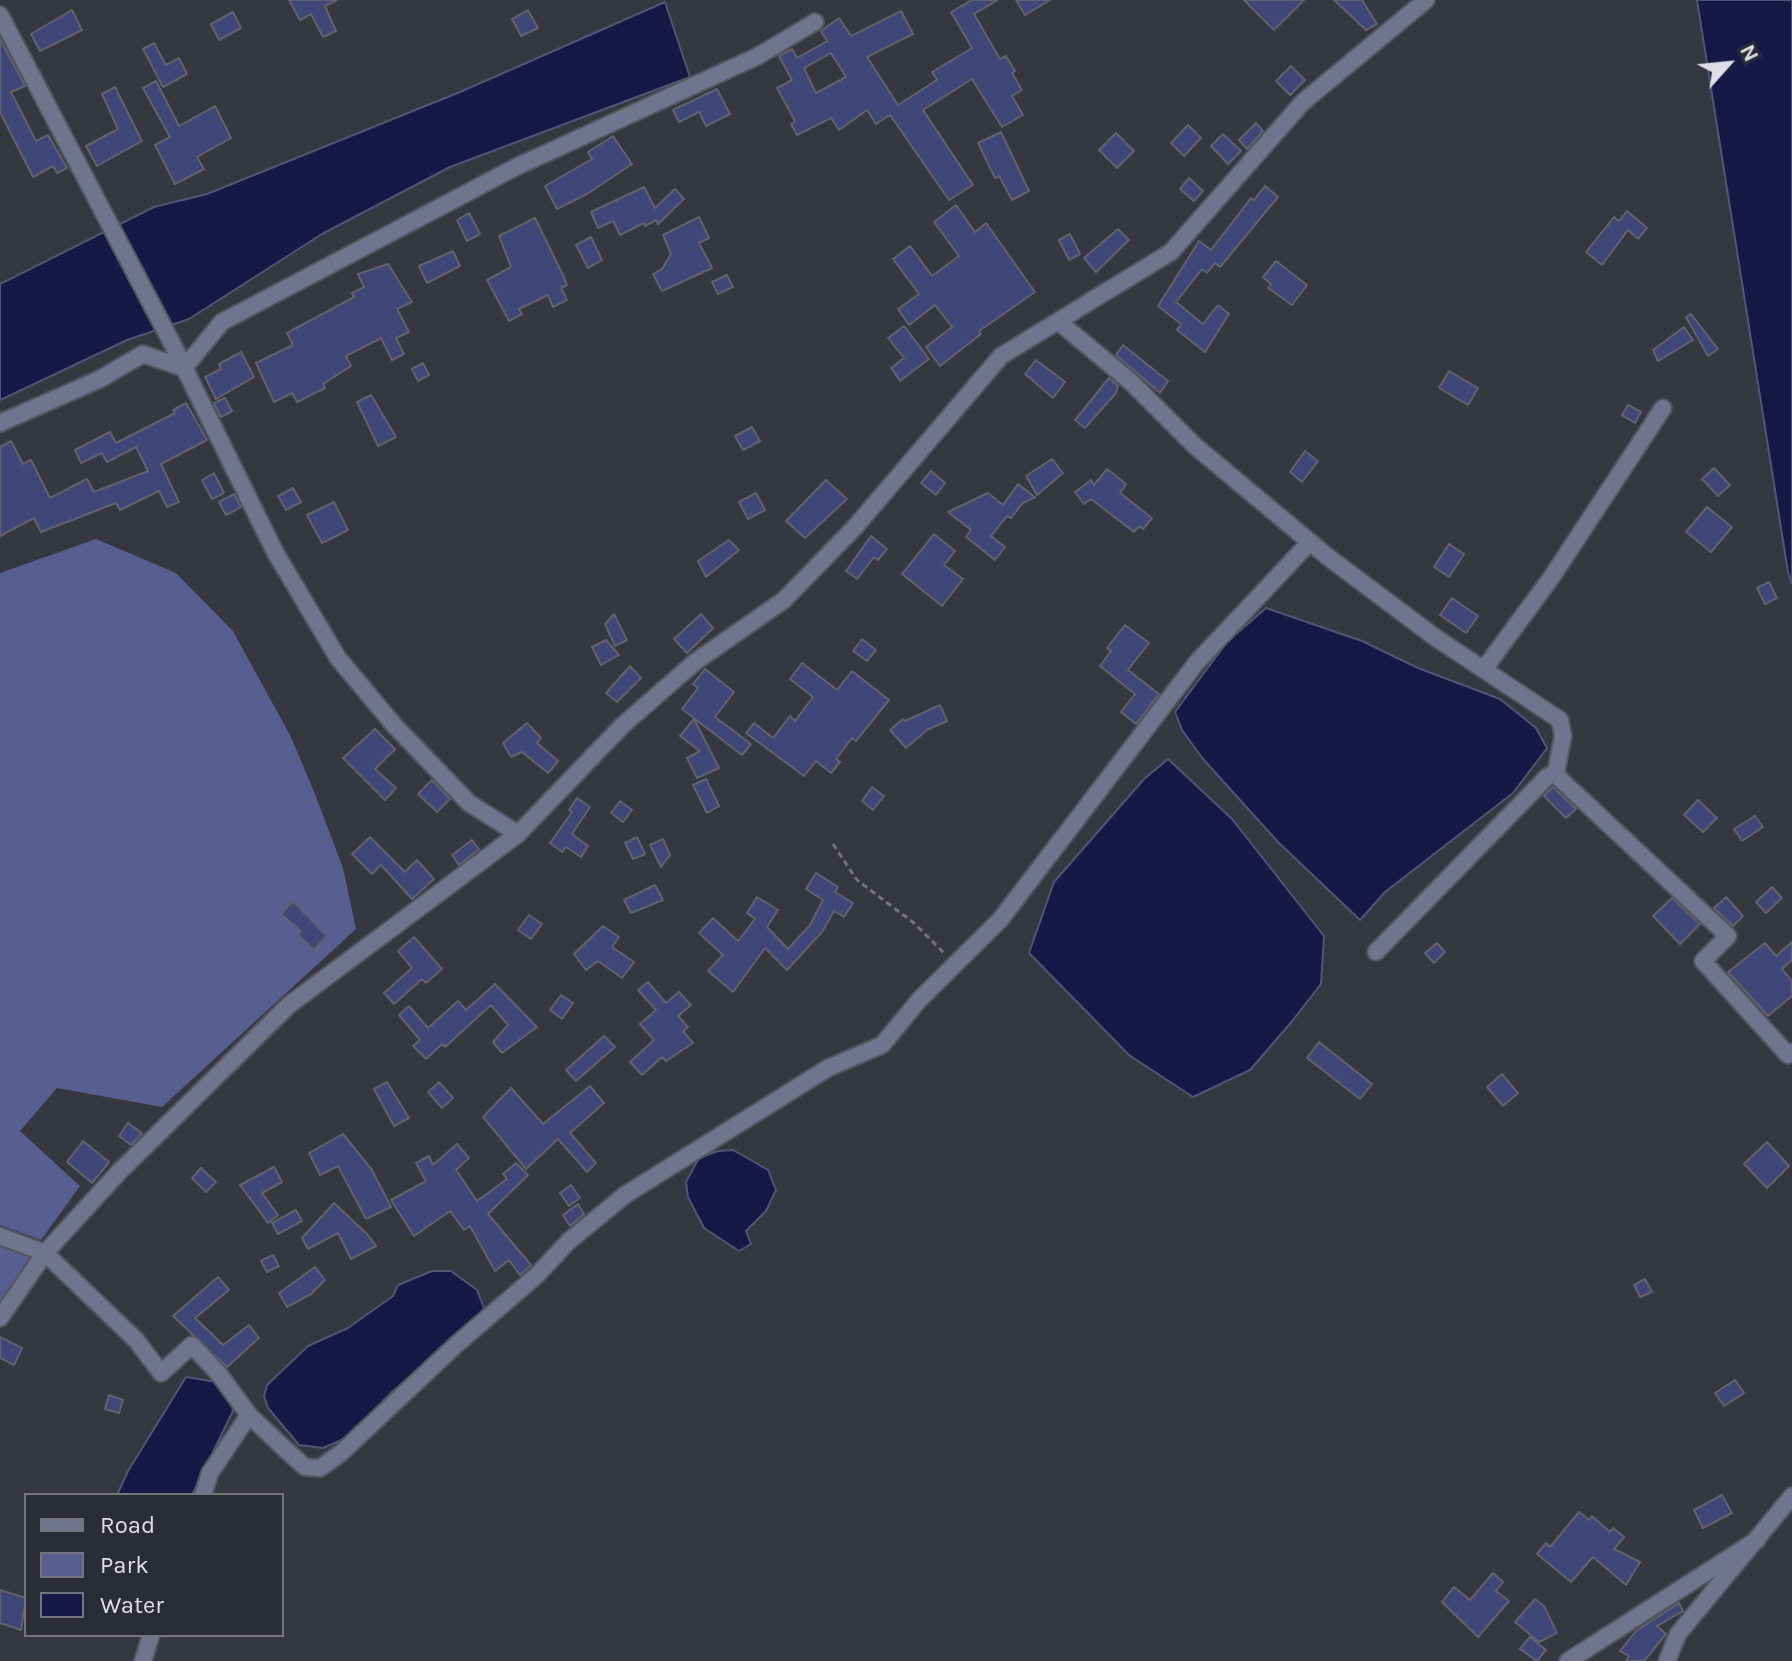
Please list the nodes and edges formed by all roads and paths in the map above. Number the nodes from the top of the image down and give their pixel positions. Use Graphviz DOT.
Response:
graph roads {
  1 [pos="1426,0"];
  2 [pos="0,15"];
  3 [pos="815,22"];
  4 [pos="1059,322"];
  5 [pos="184,368"];
  6 [pos="1663,408"];
  7 [pos="0,423"];
  8 [pos="1310,542"];
  9 [pos="1484,669"];
  10 [pos="1556,772"];
  11 [pos="518,834"];
  12 [pos="833,844"];
  13 [pos="1376,952"];
  14 [pos="956,964"];
  15 [pos="1792,1052"];
  16 [pos="0,1236"];
  17 [pos="45,1253"];
  18 [pos="0,1318"];
  19 [pos="249,1415"];
  20 [pos="204,1493"];
  21 [pos="1792,1496"];
  22 [pos="1757,1540"];
  23 [pos="150,1637"];
  24 [pos="143,1661"];
  25 [pos="1568,1661"];
  26 [pos="1667,1661"];
  1 -- 4 [label="street"];
  2 -- 5 [label="street"];
  3 -- 5 [label="street"];
  4 -- 8 [label="street"];
  4 -- 11 [label="street"];
  5 -- 7 [label="street"];
  5 -- 11 [label="street"];
  6 -- 9 [label="street"];
  8 -- 9 [label="street"];
  8 -- 14 [label="street"];
  9 -- 10 [label="street"];
  10 -- 13 [label="street"];
  10 -- 15 [label="street"];
  11 -- 17 [label="street"];
  12 -- 14 [label="path"];
  14 -- 19 [label="street"];
  16 -- 17 [label="street"];
  17 -- 18 [label="street"];
  17 -- 19 [label="street"];
  19 -- 20 [label="street"];
  21 -- 22 [label="street"];
  22 -- 25 [label="street"];
  22 -- 26 [label="street"];
  23 -- 24 [label="street"];
}
